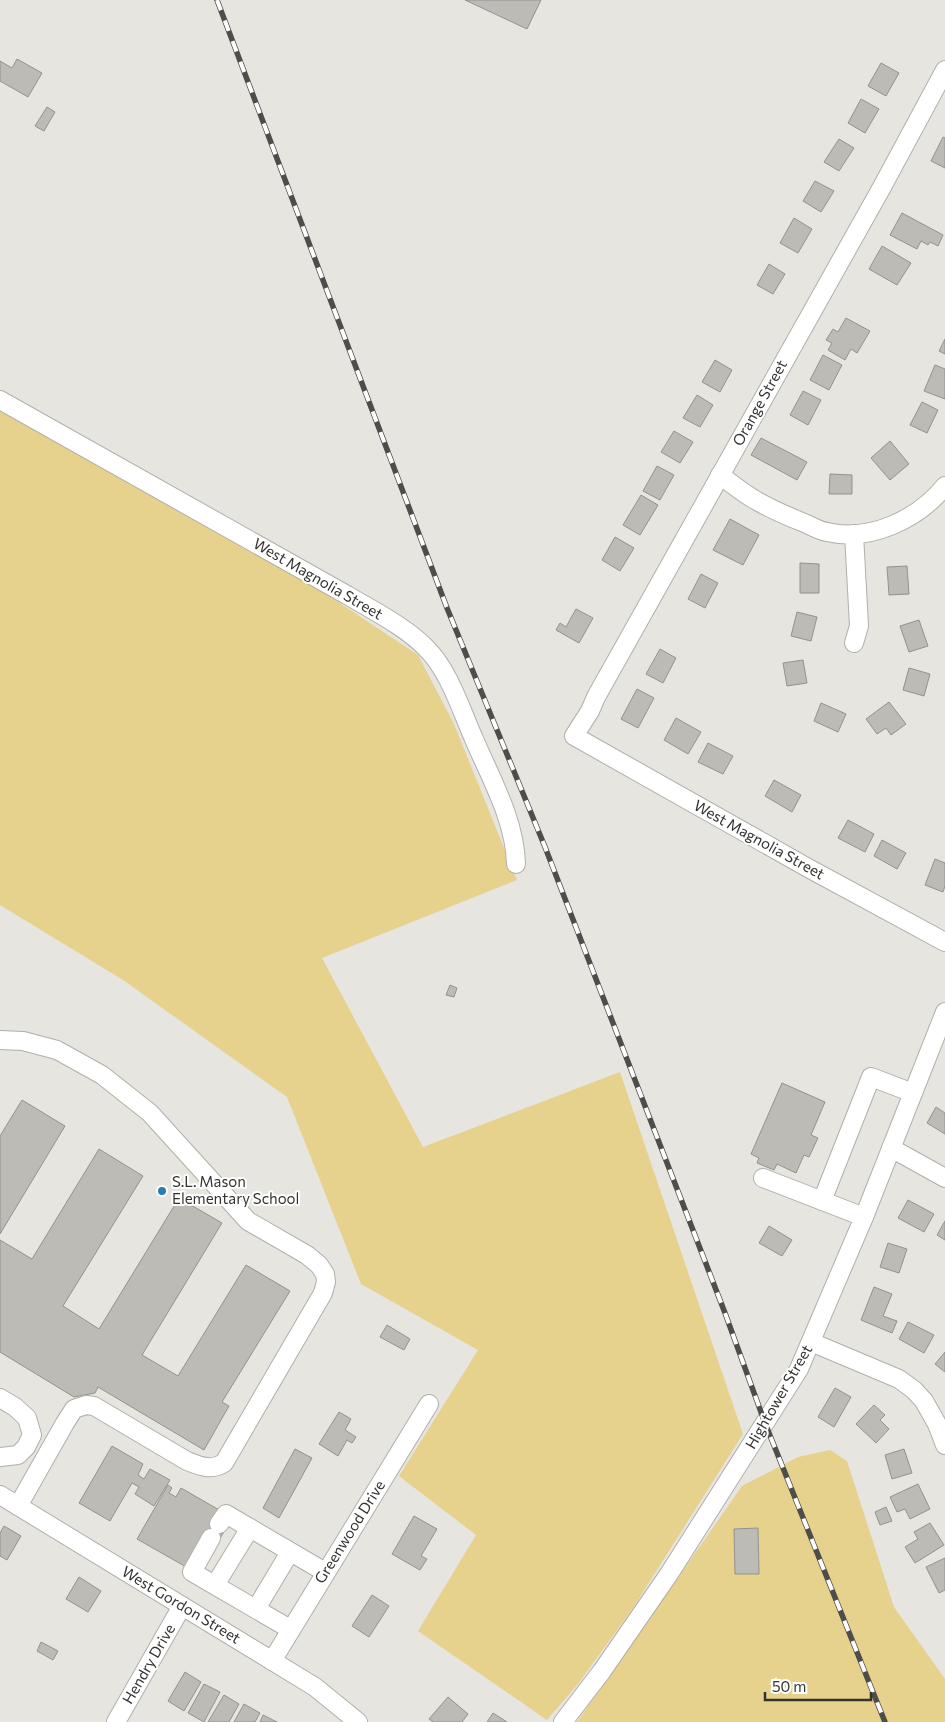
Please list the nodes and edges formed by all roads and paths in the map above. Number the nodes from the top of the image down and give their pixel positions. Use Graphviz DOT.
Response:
graph roads {
  1 [pos="945,70"];
  2 [pos="0,400"];
  3 [pos="720,475"];
  4 [pos="945,486"];
  5 [pos="854,534"];
  6 [pos="854,643"];
  7 [pos="574,736"];
  8 [pos="516,864"];
  9 [pos="945,942"];
  10 [pos="945,1012"];
  11 [pos="0,1040"];
  12 [pos="913,1093"];
  13 [pos="891,1148"];
  14 [pos="763,1178"];
  15 [pos="945,1178"];
  16 [pos="822,1201"];
  17 [pos="864,1217"];
  18 [pos="811,1342"];
  19 [pos="0,1398"];
  20 [pos="429,1404"];
  21 [pos="945,1445"];
  22 [pos="26,1448"];
  23 [pos="0,1457"];
  24 [pos="45,1458"];
  25 [pos="0,1495"];
  26 [pos="18,1506"];
  27 [pos="250,1528"];
  28 [pos="290,1552"];
  29 [pos="325,1572"];
  30 [pos="215,1586"];
  31 [pos="182,1606"];
  32 [pos="256,1609"];
  33 [pos="290,1629"];
  34 [pos="272,1661"];
  35 [pos="122,1720"];
  36 [pos="358,1722"];
  37 [pos="563,1722"];
  1 -- 3 [label="street, Orange Street"];
  2 -- 8 [label="street, West Magnolia Street"];
  3 -- 5 [label="street"];
  3 -- 7 [label="street, Orange Street"];
  4 -- 5 [label="street"];
  5 -- 6 [label="street"];
  7 -- 9 [label="street, West Magnolia Street"];
  10 -- 12 [label="street, Hightower Street"];
  11 -- 24 [label="street"];
  12 -- 13 [label="street, Hightower Street"];
  12 -- 16 [label="street"];
  13 -- 15 [label="street"];
  13 -- 17 [label="street, Hightower Street"];
  14 -- 16 [label="street"];
  16 -- 17 [label="street"];
  17 -- 18 [label="street, Hightower Street"];
  18 -- 21 [label="street"];
  18 -- 37 [label="street, Hightower Street"];
  19 -- 22 [label="street"];
  20 -- 29 [label="street, Greenwood Drive"];
  22 -- 23 [label="street"];
  22 -- 24 [label="street"];
  24 -- 26 [label="street"];
  25 -- 26 [label="street, West Gordon Street"];
  26 -- 31 [label="street, West Gordon Street"];
  27 -- 28 [label="street"];
  27 -- 30 [label="street"];
  27 -- 30 [label="street"];
  28 -- 29 [label="street"];
  28 -- 32 [label="street"];
  29 -- 33 [label="street, Greenwood Drive"];
  30 -- 32 [label="street"];
  31 -- 34 [label="street, West Gordon Street"];
  31 -- 35 [label="street, Hendry Drive"];
  32 -- 33 [label="street"];
  33 -- 34 [label="street, Greenwood Drive"];
  34 -- 36 [label="street, West Gordon Street"];
}
